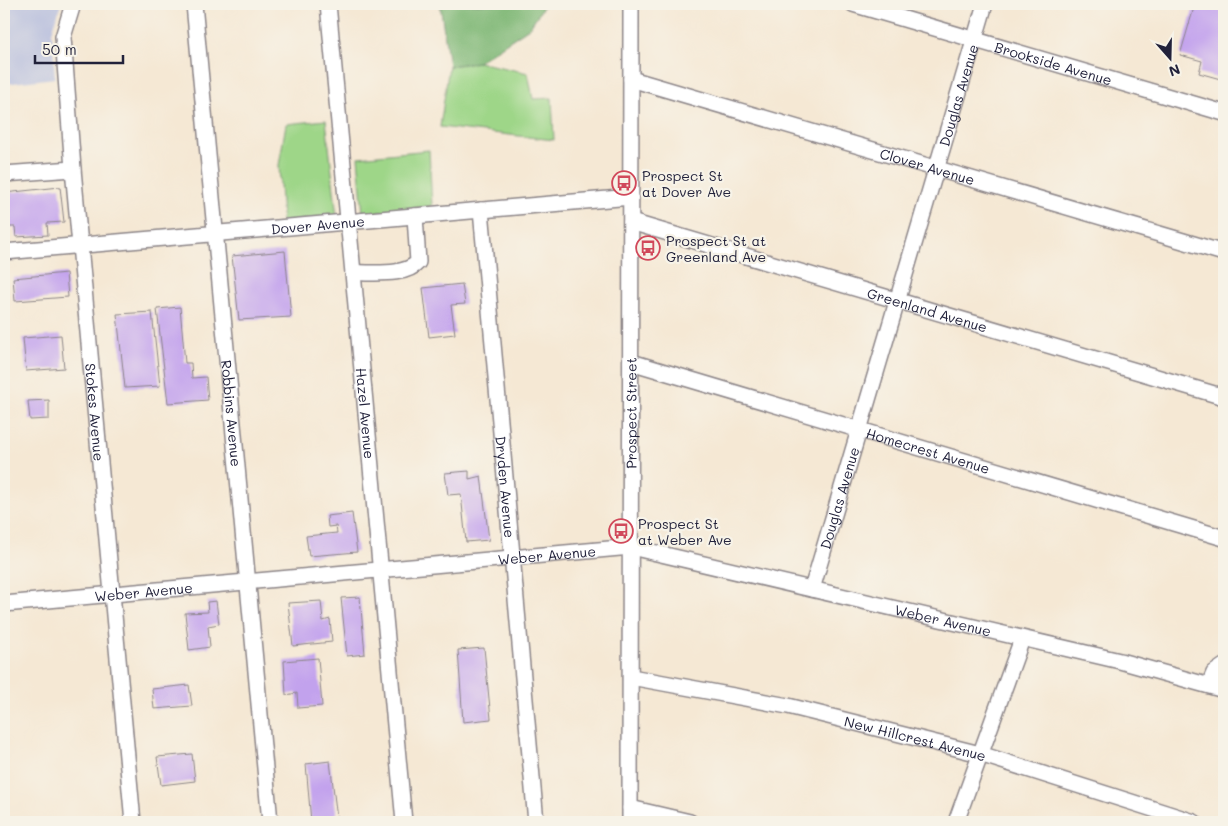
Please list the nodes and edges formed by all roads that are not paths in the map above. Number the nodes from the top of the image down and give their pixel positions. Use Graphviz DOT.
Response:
graph roads {
  1 [pos="73,4"];
  2 [pos="194,4"];
  3 [pos="328,4"];
  4 [pos="631,4"];
  5 [pos="853,4"];
  6 [pos="985,4"];
  7 [pos="975,39"];
  8 [pos="631,79"];
  9 [pos="1224,113"];
  10 [pos="72,169"];
  11 [pos="936,169"];
  12 [pos="4,174"];
  13 [pos="631,197"];
  14 [pos="481,210"];
  15 [pos="415,216"];
  16 [pos="348,222"];
  17 [pos="631,222"];
  18 [pos="215,233"];
  19 [pos="80,245"];
  20 [pos="4,252"];
  21 [pos="1224,254"];
  22 [pos="353,273"];
  23 [pos="897,300"];
  24 [pos="631,362"];
  25 [pos="1224,397"];
  26 [pos="859,430"];
  27 [pos="1224,538"];
  28 [pos="631,547"];
  29 [pos="512,558"];
  30 [pos="381,570"];
  31 [pos="248,582"];
  32 [pos="812,589"];
  33 [pos="112,594"];
  34 [pos="4,604"];
  35 [pos="1022,638"];
  36 [pos="1224,666"];
  37 [pos="631,677"];
  38 [pos="1209,685"];
  39 [pos="1224,690"];
  40 [pos="980,754"];
  41 [pos="630,815"];
  42 [pos="133,822"];
  43 [pos="270,822"];
  44 [pos="404,822"];
  45 [pos="536,822"];
  46 [pos="690,822"];
  47 [pos="956,822"];
  48 [pos="1194,822"];
  1 -- 10 [label="street, Stokes Avenue"];
  2 -- 18 [label="street, Robbins Avenue"];
  3 -- 16 [label="street, Hazel Avenue"];
  4 -- 8 [label="street, Prospect Street"];
  5 -- 7 [label="street, Brookside Avenue"];
  6 -- 7 [label="street, Douglas Avenue"];
  7 -- 9 [label="street, Brookside Avenue"];
  7 -- 11 [label="street, Douglas Avenue"];
  8 -- 11 [label="street, Clover Avenue"];
  8 -- 13 [label="street, Prospect Street"];
  10 -- 12 [label="street"];
  10 -- 19 [label="street, Stokes Avenue"];
  11 -- 21 [label="street, Clover Avenue"];
  11 -- 23 [label="street, Douglas Avenue"];
  13 -- 14 [label="street, Dover Avenue"];
  13 -- 17 [label="street, Prospect Street"];
  14 -- 15 [label="street, Dover Avenue"];
  14 -- 29 [label="street, Dryden Avenue"];
  15 -- 16 [label="street, Dover Avenue"];
  15 -- 22 [label="street"];
  16 -- 18 [label="street, Dover Avenue"];
  16 -- 22 [label="street, Hazel Avenue"];
  17 -- 23 [label="street, Greenland Avenue"];
  17 -- 24 [label="street, Prospect Street"];
  18 -- 19 [label="street, Dover Avenue"];
  18 -- 31 [label="street, Robbins Avenue"];
  19 -- 20 [label="street, Dover Avenue"];
  19 -- 33 [label="street, Stokes Avenue"];
  22 -- 30 [label="street, Hazel Avenue"];
  23 -- 25 [label="street, Greenland Avenue"];
  23 -- 26 [label="street, Douglas Avenue"];
  24 -- 26 [label="street, Homecrest Avenue"];
  24 -- 28 [label="street, Prospect Street"];
  26 -- 27 [label="street, Homecrest Avenue"];
  26 -- 32 [label="street, Douglas Avenue"];
  28 -- 29 [label="street, Weber Avenue"];
  28 -- 32 [label="street, Weber Avenue"];
  28 -- 37 [label="street, Prospect Street"];
  29 -- 30 [label="street, Weber Avenue"];
  29 -- 45 [label="street, Dryden Avenue"];
  30 -- 31 [label="street, Weber Avenue"];
  30 -- 44 [label="street, Hazel Avenue"];
  31 -- 33 [label="street, Weber Avenue"];
  31 -- 43 [label="street, Robbins Avenue"];
  32 -- 35 [label="street, Weber Avenue"];
  33 -- 34 [label="street, Weber Avenue"];
  33 -- 42 [label="street, Stokes Avenue"];
  35 -- 38 [label="street, Weber Avenue"];
  35 -- 40 [label="street"];
  36 -- 38 [label="street"];
  37 -- 40 [label="street, New Hillcrest Avenue"];
  37 -- 41 [label="street, Prospect Street"];
  38 -- 39 [label="street, Weber Avenue"];
  40 -- 47 [label="street"];
  40 -- 48 [label="street, New Hillcrest Avenue"];
  41 -- 46 [label="street"];
}
